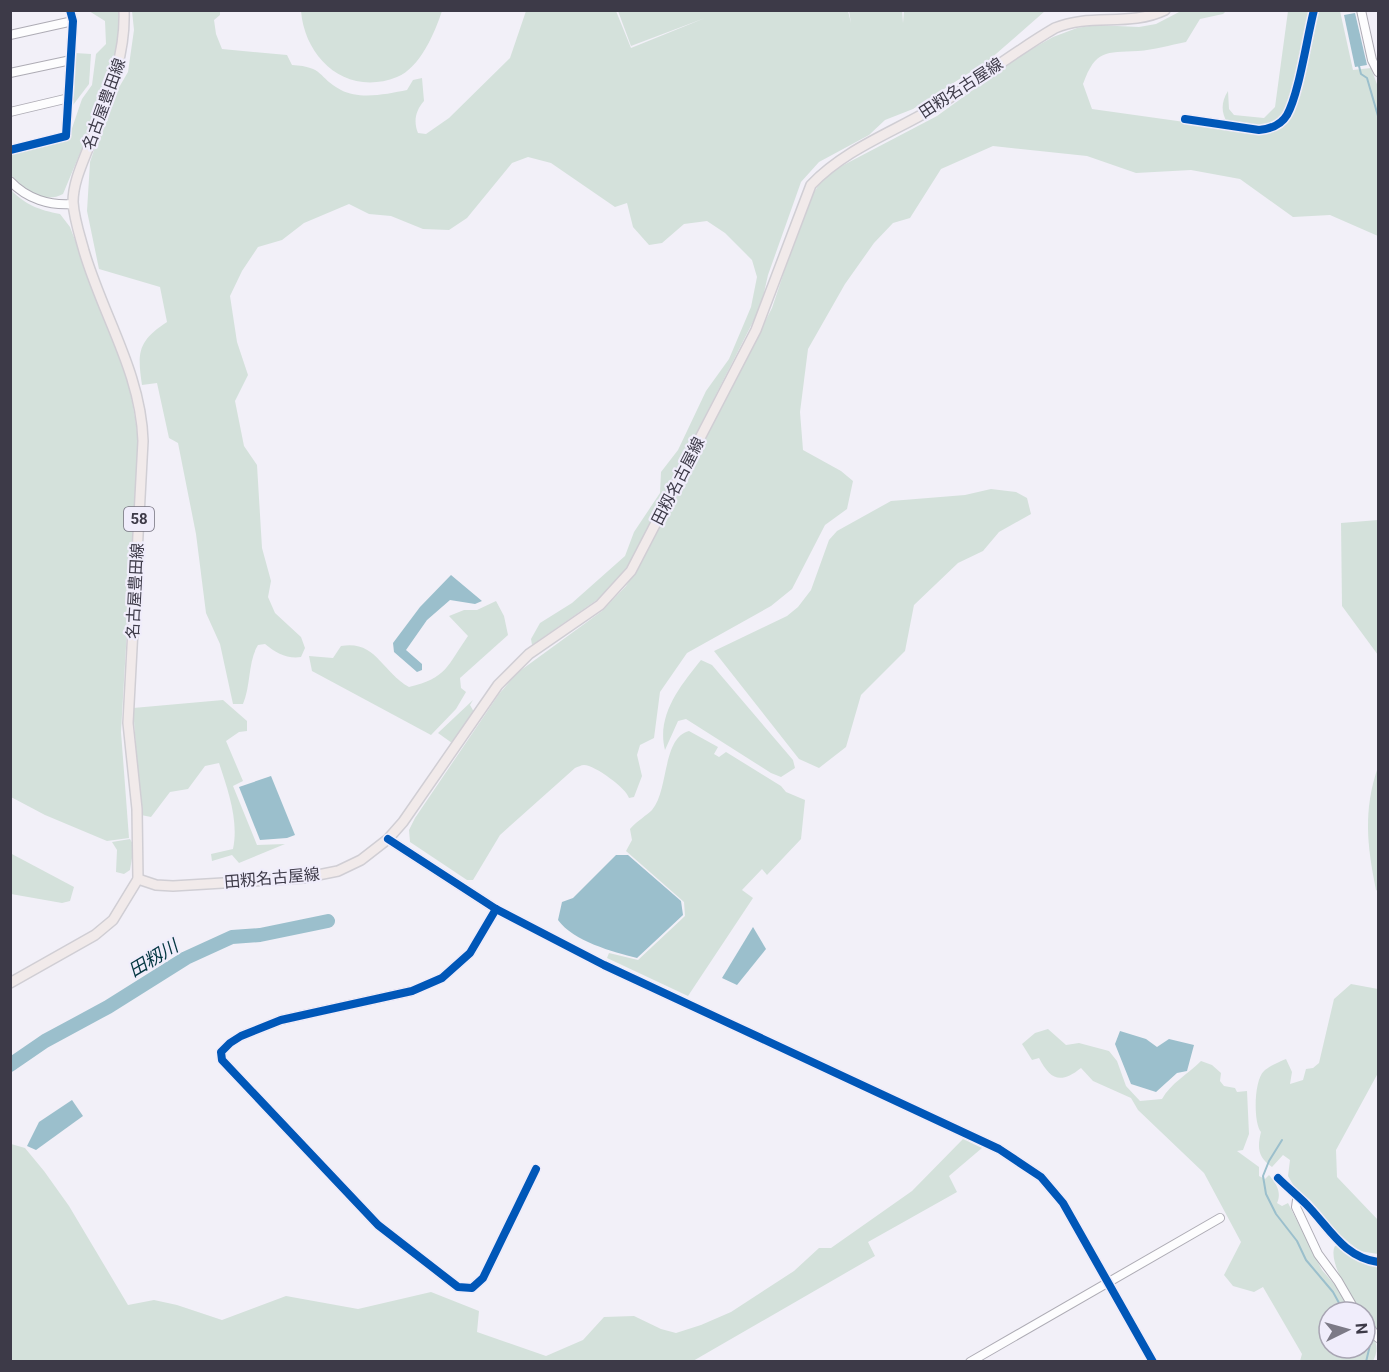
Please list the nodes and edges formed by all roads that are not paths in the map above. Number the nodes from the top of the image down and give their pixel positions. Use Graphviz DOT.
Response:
graph roads {
  1 [pos="70,10"];
  2 [pos="124,10"];
  3 [pos="1166,10"];
  4 [pos="1314,10"];
  5 [pos="1361,10"];
  6 [pos="73,21"];
  7 [pos="10,35"];
  8 [pos="71,60"];
  9 [pos="1378,72"];
  10 [pos="10,73"];
  11 [pos="69,98"];
  12 [pos="10,112"];
  13 [pos="1185,119"];
  14 [pos="10,150"];
  15 [pos="10,181"];
  16 [pos="73,204"];
  17 [pos="388,839"];
  18 [pos="138,879"];
  19 [pos="496,909"];
  20 [pos="10,983"];
  21 [pos="536,1169"];
  22 [pos="1278,1178"];
  23 [pos="1301,1200"];
  24 [pos="1220,1218"];
  25 [pos="1378,1262"];
  26 [pos="1109,1283"];
  27 [pos="1349,1300"];
  28 [pos="970,1362"];
  29 [pos="1154,1362"];
  1 -- 6 [label="street"];
  2 -- 16 [label="main road, 名古屋豊田線 / 58"];
  3 -- 17 [label="main road, 田籾名古屋線"];
  4 -- 13 [label="street"];
  5 -- 9 [label="street"];
  6 -- 7 [label="street"];
  6 -- 8 [label="street"];
  8 -- 10 [label="street"];
  8 -- 11 [label="street"];
  11 -- 12 [label="street"];
  11 -- 14 [label="street"];
  15 -- 16 [label="street"];
  16 -- 18 [label="main road, 名古屋豊田線 / 58"];
  17 -- 18 [label="main road, 田籾名古屋線"];
  17 -- 19 [label="street"];
  18 -- 20 [label="main road"];
  19 -- 21 [label="street"];
  19 -- 26 [label="street"];
  22 -- 23 [label="street"];
  23 -- 25 [label="street"];
  23 -- 27 [label="street"];
  24 -- 26 [label="street"];
  26 -- 28 [label="street"];
  26 -- 29 [label="street"];
}
